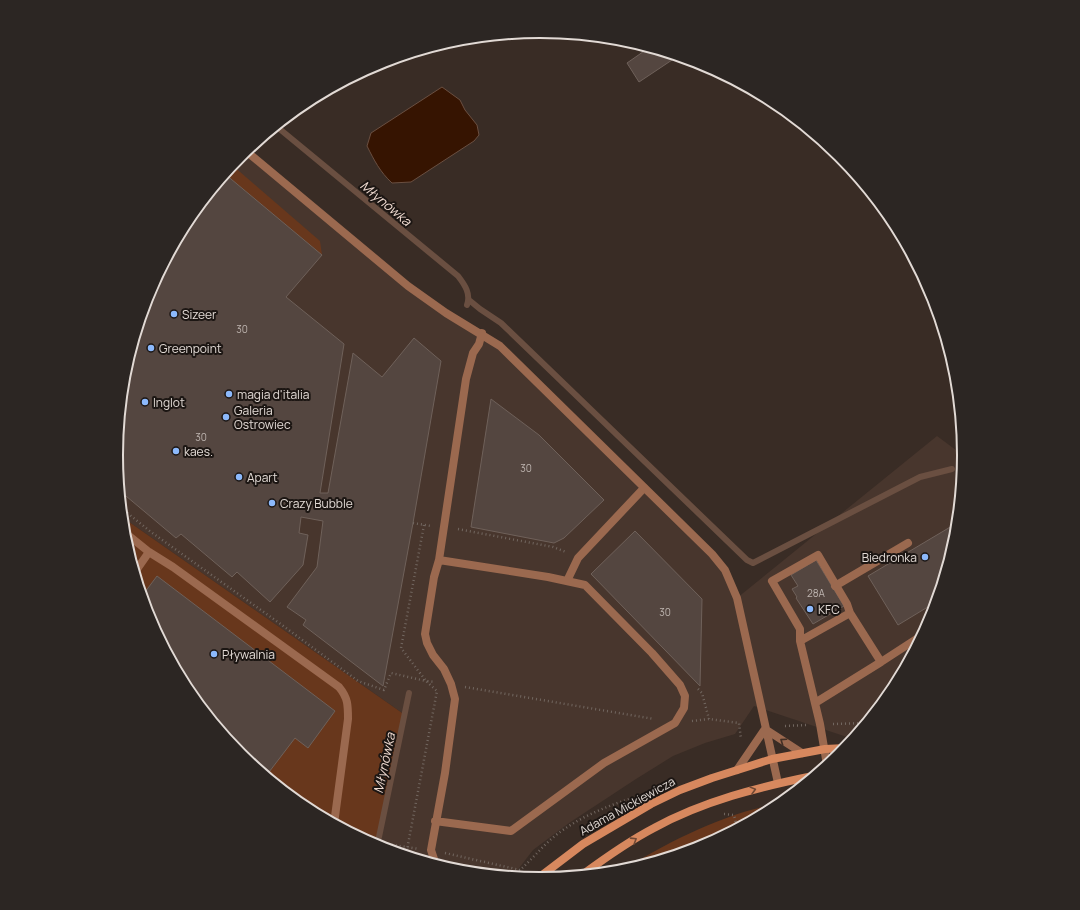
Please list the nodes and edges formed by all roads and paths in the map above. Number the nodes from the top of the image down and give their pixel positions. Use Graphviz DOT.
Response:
graph roads {
  1 [pos="251,155"];
  2 [pos="482,333"];
  3 [pos="644,488"];
  4 [pos="128,513"];
  5 [pos="131,537"];
  6 [pos="908,542"];
  7 [pos="149,552"];
  8 [pos="439,560"];
  9 [pos="138,567"];
  10 [pos="567,581"];
  11 [pos="835,586"];
  12 [pos="850,613"];
  13 [pos="800,641"];
  14 [pos="913,642"];
  15 [pos="880,662"];
  16 [pos="451,684"];
  17 [pos="815,703"];
  18 [pos="675,723"];
  19 [pos="739,723"];
  20 [pos="765,729"];
  21 [pos="836,748"];
  22 [pos="825,749"];
  23 [pos="802,753"];
  24 [pos="826,758"];
  25 [pos="772,759"];
  26 [pos="737,770"];
  27 [pos="804,778"];
  28 [pos="778,783"];
  29 [pos="724,814"];
  30 [pos="335,818"];
  31 [pos="435,821"];
  32 [pos="736,823"];
  33 [pos="396,846"];
  34 [pos="408,848"];
  35 [pos="431,850"];
  36 [pos="434,858"];
  37 [pos="592,868"];
  38 [pos="521,870"];
  39 [pos="547,872"];
  1 -- 2 [label="street"];
  2 -- 3 [label="street"];
  2 -- 8 [label="street"];
  3 -- 10 [label="street"];
  3 -- 20 [label="street"];
  4 -- 34 [label="path"];
  5 -- 7 [label="street"];
  6 -- 11 [label="street"];
  7 -- 9 [label="street"];
  7 -- 30 [label="street"];
  8 -- 10 [label="street"];
  8 -- 16 [label="street"];
  10 -- 18 [label="street"];
  11 -- 12 [label="street"];
  11 -- 13 [label="street"];
  12 -- 13 [label="street"];
  12 -- 15 [label="street"];
  13 -- 17 [label="street"];
  14 -- 15 [label="street"];
  15 -- 17 [label="street"];
  16 -- 18 [label="path"];
  16 -- 31 [label="street"];
  17 -- 22 [label="street"];
  18 -- 19 [label="path"];
  18 -- 31 [label="street"];
  23 -- 20 [label="street, one-way"];
  20 -- 25 [label="street"];
  20 -- 26 [label="street"];
  21 -- 22 [label="street, Adama Mickiewicza"];
  22 -- 23 [label="street, Adama Mickiewicza"];
  22 -- 24 [label="street"];
  23 -- 25 [label="street, Adama Mickiewicza"];
  25 -- 26 [label="street, Adama Mickiewicza"];
  25 -- 28 [label="street"];
  26 -- 39 [label="street, Adama Mickiewicza"];
  27 -- 28 [label="street"];
  37 -- 28 [label="street, one-way"];
  29 -- 32 [label="path"];
  31 -- 35 [label="street"];
  33 -- 34 [label="path"];
  34 -- 35 [label="path"];
  35 -- 36 [label="street"];
  35 -- 38 [label="path"];
}
